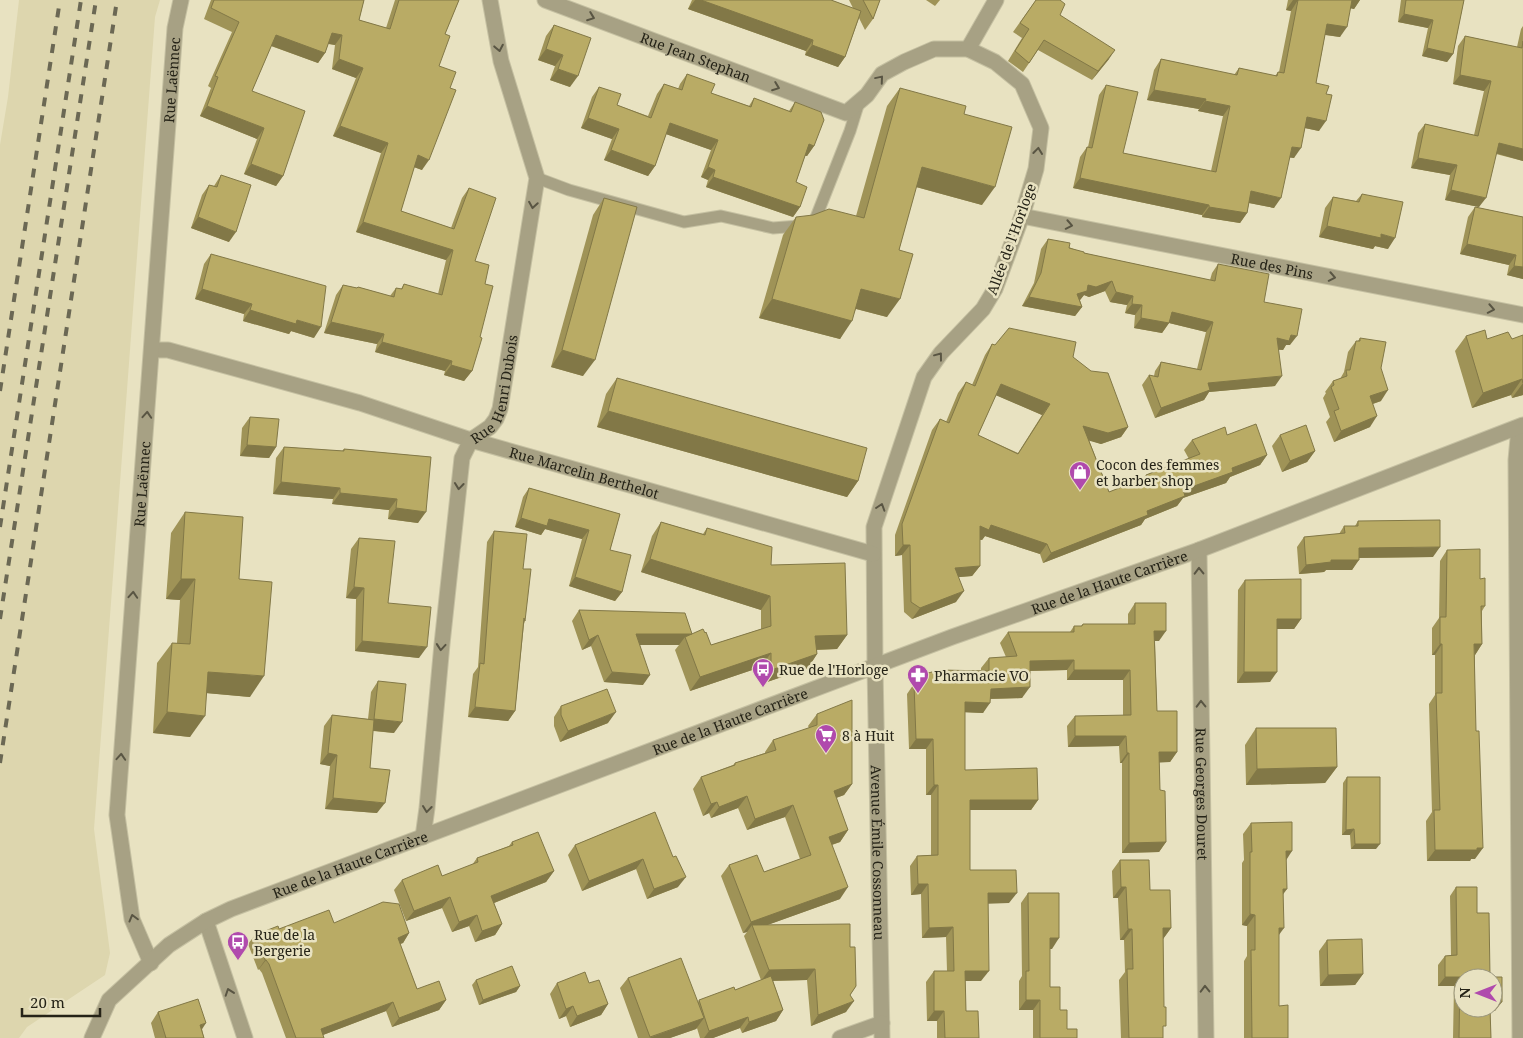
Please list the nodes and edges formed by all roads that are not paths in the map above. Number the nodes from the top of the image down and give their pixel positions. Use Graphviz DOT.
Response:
graph roads {
  1 [pos="181,0"];
  2 [pos="490,0"];
  3 [pos="545,0"];
  4 [pos="996,0"];
  5 [pos="968,49"];
  6 [pos="859,102"];
  7 [pos="846,113"];
  8 [pos="537,178"];
  9 [pos="1022,216"];
  10 [pos="1523,315"];
  11 [pos="152,350"];
  12 [pos="1521,426"];
  13 [pos="471,440"];
  14 [pos="1199,550"];
  15 [pos="873,554"];
  16 [pos="875,667"];
  17 [pos="423,837"];
  18 [pos="206,921"];
  19 [pos="151,963"];
  20 [pos="882,1023"];
  21 [pos="92,1038"];
  22 [pos="245,1038"];
  23 [pos="840,1038"];
  24 [pos="882,1038"];
  25 [pos="1206,1038"];
  26 [pos="1520,1038"];
  1 -- 11 [label="street, Rue Laënnec"];
  2 -- 8 [label="street, Rue Henri Dubois, one-way"];
  3 -- 7 [label="street, Rue Jean Stephan, one-way"];
  4 -- 5 [label="street"];
  6 -- 5 [label="street, Allée de l'Horloge, one-way"];
  9 -- 5 [label="street, Allée de l'Horloge, one-way"];
  6 -- 7 [label="street, Allée de l'Horloge"];
  6 -- 8 [label="lane"];
  8 -- 13 [label="street, Rue Henri Dubois, one-way"];
  9 -- 10 [label="street, Rue des Pins, one-way"];
  15 -- 9 [label="street, Allée de l'Horloge, one-way"];
  11 -- 13 [label="street, Rue Marcelin Berthelot"];
  19 -- 11 [label="street, Rue Laënnec, one-way"];
  12 -- 14 [label="street, Rue de la Haute Carrière"];
  12 -- 26 [label="street"];
  13 -- 15 [label="street, Rue Marcelin Berthelot"];
  13 -- 17 [label="street, Rue Henri Dubois, one-way"];
  14 -- 16 [label="street, Rue de la Haute Carrière"];
  25 -- 14 [label="street, Rue Georges Douret, one-way"];
  15 -- 16 [label="street, Allée de l'Horloge"];
  16 -- 17 [label="street, Rue de la Haute Carrière"];
  16 -- 20 [label="street, Avenue Émile Cossonneau"];
  17 -- 18 [label="street, Rue de la Haute Carrière"];
  18 -- 19 [label="street, Rue de la Haute Carrière"];
  22 -- 18 [label="street, one-way"];
  19 -- 21 [label="street, Rue de la Haute Carrière"];
  20 -- 23 [label="street"];
  20 -- 24 [label="street, Avenue Émile Cossonneau"];
}
